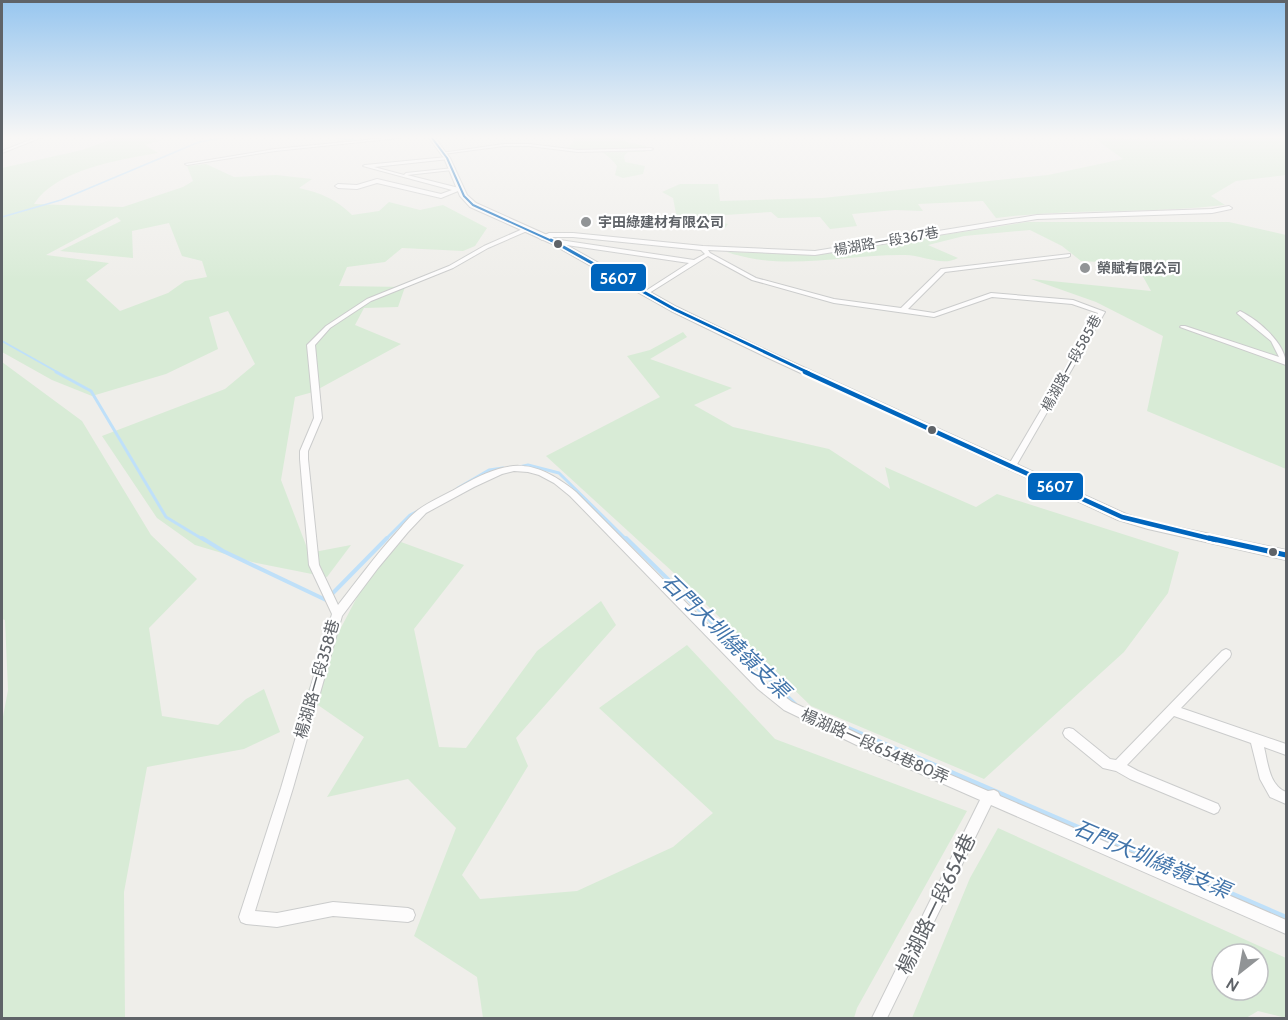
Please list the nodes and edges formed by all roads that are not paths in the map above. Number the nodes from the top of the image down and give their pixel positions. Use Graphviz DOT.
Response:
graph roads {
  1 [pos="338,186"];
  2 [pos="361,186"];
  3 [pos="403,186"];
  4 [pos="442,186"];
  5 [pos="456,186"];
  6 [pos="457,189"];
  7 [pos="1230,208"];
  8 [pos="525,230"];
  9 [pos="542,238"];
  10 [pos="553,241"];
  11 [pos="703,248"];
  12 [pos="708,254"];
  13 [pos="1068,255"];
  14 [pos="694,262"];
  15 [pos="646,293"];
  16 [pos="903,310"];
  17 [pos="1240,313"];
  18 [pos="1183,327"];
  19 [pos="1286,363"];
  20 [pos="1012,465"];
  21 [pos="1287,555"];
  22 [pos="337,614"];
  23 [pos="1226,654"];
  24 [pos="1172,710"];
  25 [pos="1069,733"];
  26 [pos="1256,738"];
  27 [pos="1287,749"];
  28 [pos="1118,766"];
  29 [pos="992,796"];
  30 [pos="1287,798"];
  31 [pos="1214,808"];
  32 [pos="408,915"];
  33 [pos="1287,927"];
  34 [pos="879,1018"];
  1 -- 2 [label="street"];
  3 -- 6 [label="street"];
  4 -- 6 [label="street"];
  5 -- 6 [label="street"];
  6 -- 8 [label="street"];
  7 -- 11 [label="street, 楊湖路一段367巷"];
  8 -- 9 [label="street"];
  8 -- 22 [label="street, 楊湖路一段358巷"];
  9 -- 10 [label="street"];
  9 -- 11 [label="street, 楊湖路一段367巷"];
  10 -- 14 [label="street"];
  10 -- 15 [label="street"];
  11 -- 12 [label="street"];
  12 -- 14 [label="street"];
  12 -- 16 [label="street"];
  13 -- 16 [label="street"];
  14 -- 15 [label="street"];
  15 -- 20 [label="street"];
  16 -- 20 [label="street, 楊湖路一段585巷"];
  17 -- 19 [label="street"];
  18 -- 19 [label="street"];
  20 -- 21 [label="street"];
  22 -- 29 [label="street, 楊湖路一段654巷80弄"];
  22 -- 32 [label="street, 楊湖路一段358巷"];
  23 -- 24 [label="street"];
  24 -- 26 [label="street"];
  24 -- 28 [label="street"];
  25 -- 28 [label="street"];
  26 -- 27 [label="street"];
  26 -- 30 [label="street"];
  28 -- 31 [label="street"];
  29 -- 33 [label="street, 楊湖路一段654巷80弄"];
  29 -- 34 [label="street, 楊湖路一段654巷"];
}
